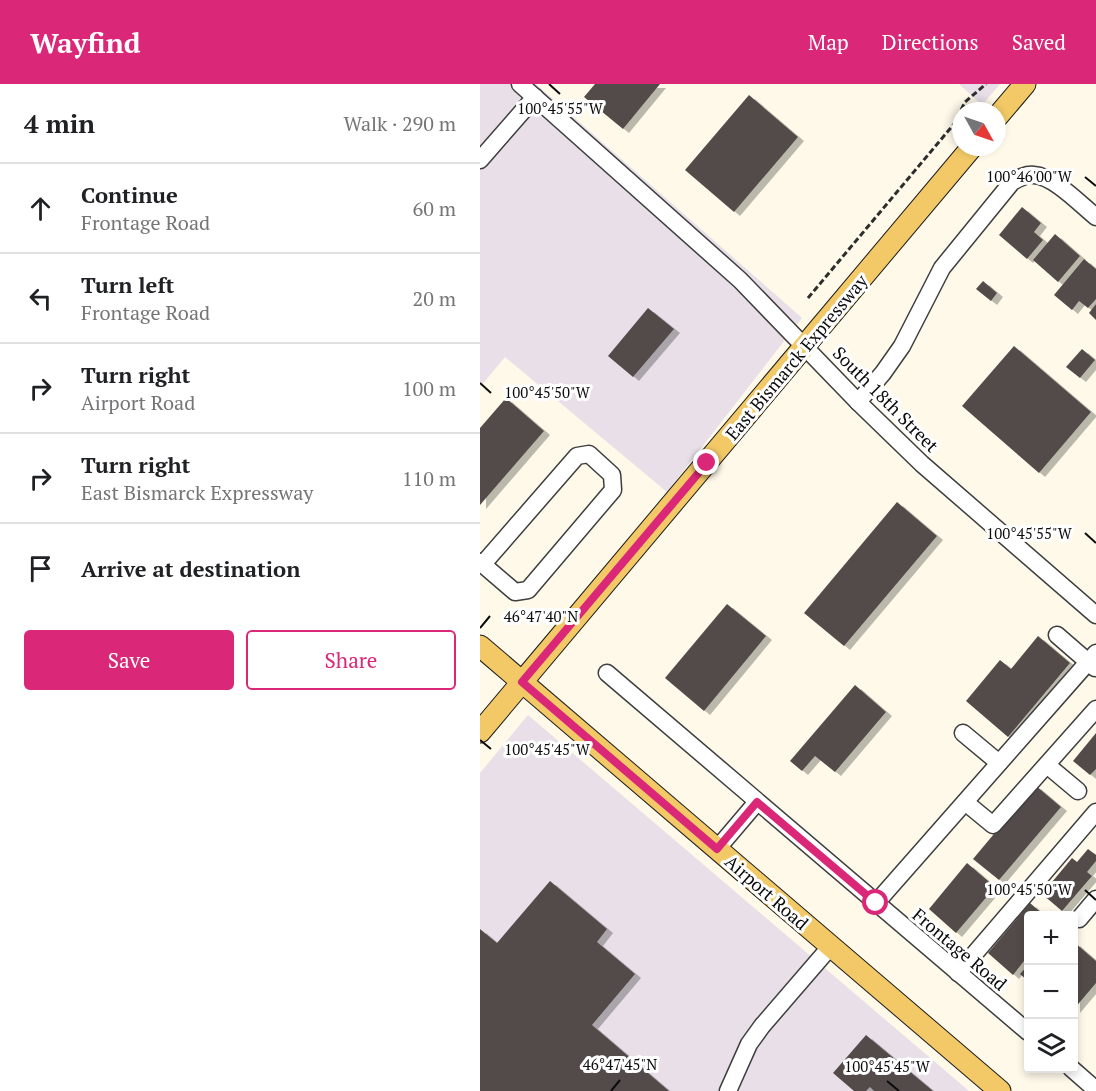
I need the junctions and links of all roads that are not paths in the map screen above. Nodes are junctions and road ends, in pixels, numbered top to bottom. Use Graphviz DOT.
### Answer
graph roads {
  1 [pos="520,84"];
  2 [pos="1024,84"];
  3 [pos="535,97"];
  4 [pos="1006,106"];
  5 [pos="964,156"];
  6 [pos="480,160"];
  7 [pos="1093,208"];
  8 [pos="805,346"];
  9 [pos="858,402"];
  10 [pos="481,563"];
  11 [pos="1096,615"];
  12 [pos="1057,635"];
  13 [pos="480,646"];
  14 [pos="1093,661"];
  15 [pos="607,673"];
  16 [pos="522,682"];
  17 [pos="1096,709"];
  18 [pos="480,732"];
  19 [pos="963,733"];
  20 [pos="999,763"];
  21 [pos="1047,765"];
  22 [pos="1077,790"];
  23 [pos="757,802"];
  24 [pos="964,802"];
  25 [pos="1096,812"];
  26 [pos="717,849"];
  27 [pos="1096,899"];
  28 [pos="876,903"];
  29 [pos="1079,919"];
  30 [pos="831,946"];
  31 [pos="958,973"];
  32 [pos="1024,1028"];
  33 [pos="1077,1073"];
  34 [pos="996,1090"];
  35 [pos="1096,1090"];
  36 [pos="728,1091"];
  1 -- 3 [label="street, South 18th Street"];
  2 -- 4 [label="main road"];
  3 -- 6 [label="street"];
  3 -- 8 [label="street, South 18th Street"];
  5 -- 8 [label="main road, East Bismarck Expressway"];
  7 -- 9 [label="street"];
  8 -- 9 [label="street, South 18th Street"];
  8 -- 16 [label="main road, East Bismarck Expressway"];
  9 -- 11 [label="street, South 18th Street"];
  10 -- 10 [label="street"];
  12 -- 14 [label="street"];
  13 -- 16 [label="main road, Airport Road"];
  14 -- 20 [label="street"];
  15 -- 23 [label="street, Frontage Road"];
  16 -- 18 [label="main road, East Bismarck Expressway"];
  16 -- 26 [label="main road, Airport Road"];
  17 -- 21 [label="street"];
  19 -- 20 [label="street"];
  20 -- 24 [label="street"];
  21 -- 22 [label="street"];
  21 -- 24 [label="street"];
  23 -- 26 [label="street"];
  23 -- 28 [label="street, Frontage Road"];
  24 -- 28 [label="street"];
  25 -- 31 [label="street"];
  26 -- 30 [label="main road, Airport Road"];
  27 -- 29 [label="street"];
  28 -- 31 [label="street, Frontage Road"];
  30 -- 34 [label="main road, Airport Road"];
  30 -- 36 [label="street"];
  31 -- 32 [label="street, Frontage Road"];
  33 -- 35 [label="street"];
}
